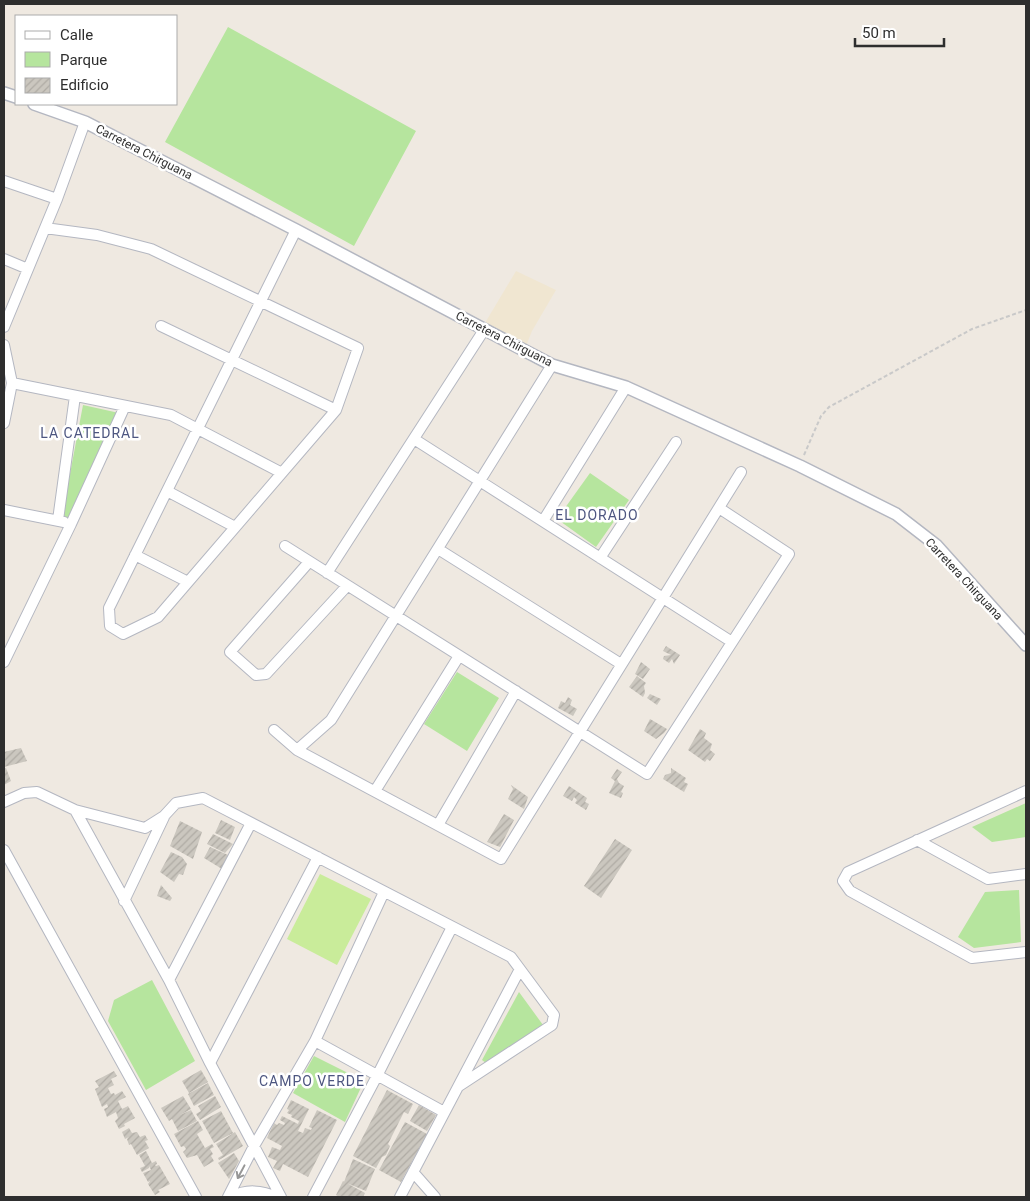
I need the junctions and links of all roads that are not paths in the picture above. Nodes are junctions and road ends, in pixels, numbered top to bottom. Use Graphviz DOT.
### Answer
graph roads {
  1 [pos="37,105"];
  2 [pos="85,122"];
  3 [pos="4,181"];
  4 [pos="57,199"];
  5 [pos="45,228"];
  6 [pos="296,230"];
  7 [pos="4,259"];
  8 [pos="28,269"];
  9 [pos="261,301"];
  10 [pos="161,326"];
  11 [pos="4,327"];
  12 [pos="484,330"];
  13 [pos="4,345"];
  14 [pos="232,360"];
  15 [pos="552,365"];
  16 [pos="12,383"];
  17 [pos="626,387"];
  18 [pos="75,396"];
  19 [pos="125,406"];
  20 [pos="336,410"];
  21 [pos="4,423"];
  22 [pos="197,430"];
  23 [pos="414,439"];
  24 [pos="676,442"];
  25 [pos="742,472"];
  26 [pos="282,473"];
  27 [pos="480,481"];
  28 [pos="167,491"];
  29 [pos="719,508"];
  30 [pos="4,510"];
  31 [pos="58,520"];
  32 [pos="543,521"];
  33 [pos="71,524"];
  34 [pos="235,527"];
  35 [pos="285,546"];
  36 [pos="438,548"];
  37 [pos="135,555"];
  38 [pos="600,558"];
  39 [pos="309,562"];
  40 [pos="328,573"];
  41 [pos="188,582"];
  42 [pos="348,586"];
  43 [pos="663,598"];
  44 [pos="396,616"];
  45 [pos="732,642"];
  46 [pos="1026,645"];
  47 [pos="459,656"];
  48 [pos="4,662"];
  49 [pos="622,664"];
  50 [pos="516,691"];
  51 [pos="274,730"];
  52 [pos="580,732"];
  53 [pos="298,750"];
  54 [pos="1026,790"];
  55 [pos="374,791"];
  56 [pos="4,802"];
  57 [pos="74,810"];
  58 [pos="164,816"];
  59 [pos="251,823"];
  60 [pos="438,825"];
  61 [pos="917,840"];
  62 [pos="4,850"];
  63 [pos="318,857"];
  64 [pos="1026,874"];
  65 [pos="384,892"];
  66 [pos="124,900"];
  67 [pos="452,927"];
  68 [pos="1026,952"];
  69 [pos="520,969"];
  70 [pos="168,980"];
  71 [pos="314,1041"];
  72 [pos="210,1063"];
  73 [pos="377,1076"];
  74 [pos="459,1086"];
  75 [pos="444,1112"];
  76 [pos="254,1146"];
  77 [pos="413,1172"];
  78 [pos="196,1197"];
  79 [pos="228,1197"];
  80 [pos="232,1197"];
  81 [pos="276,1197"];
  82 [pos="281,1197"];
  83 [pos="313,1197"];
  84 [pos="400,1197"];
  85 [pos="435,1197"];
  1 -- 2 [label="street, Carretera Chirguana"];
  2 -- 4 [label="street"];
  2 -- 6 [label="street, Carretera Chirguana"];
  3 -- 4 [label="street"];
  4 -- 5 [label="street"];
  5 -- 8 [label="street"];
  5 -- 9 [label="street"];
  6 -- 9 [label="street"];
  6 -- 12 [label="street, Carretera Chirguana"];
  7 -- 8 [label="street"];
  8 -- 11 [label="street"];
  9 -- 14 [label="street"];
  9 -- 20 [label="street"];
  10 -- 14 [label="street"];
  12 -- 15 [label="street, Carretera Chirguana"];
  12 -- 23 [label="street"];
  13 -- 16 [label="street"];
  14 -- 20 [label="street"];
  14 -- 22 [label="street"];
  15 -- 17 [label="street, Carretera Chirguana"];
  15 -- 27 [label="street"];
  16 -- 18 [label="street"];
  16 -- 21 [label="street"];
  17 -- 32 [label="street"];
  17 -- 46 [label="street, Carretera Chirguana"];
  18 -- 19 [label="street"];
  18 -- 31 [label="street"];
  19 -- 22 [label="street"];
  19 -- 33 [label="street"];
  20 -- 26 [label="street"];
  22 -- 26 [label="street"];
  22 -- 28 [label="street"];
  23 -- 27 [label="street"];
  23 -- 40 [label="street"];
  24 -- 38 [label="street"];
  25 -- 29 [label="street"];
  26 -- 34 [label="street"];
  27 -- 32 [label="street"];
  27 -- 36 [label="street"];
  28 -- 34 [label="street"];
  28 -- 37 [label="street"];
  29 -- 43 [label="street"];
  29 -- 45 [label="street"];
  30 -- 31 [label="street"];
  31 -- 33 [label="street"];
  32 -- 38 [label="street"];
  33 -- 48 [label="street"];
  34 -- 41 [label="street"];
  35 -- 39 [label="street"];
  36 -- 44 [label="street"];
  36 -- 49 [label="street"];
  37 -- 41 [label="street"];
  37 -- 41 [label="street"];
  38 -- 43 [label="street"];
  39 -- 40 [label="street"];
  39 -- 42 [label="street"];
  40 -- 42 [label="street"];
  42 -- 44 [label="street"];
  43 -- 45 [label="street"];
  43 -- 49 [label="street"];
  44 -- 47 [label="street"];
  44 -- 53 [label="street"];
  45 -- 52 [label="street"];
  47 -- 50 [label="street"];
  47 -- 55 [label="street"];
  49 -- 52 [label="street"];
  50 -- 52 [label="street"];
  50 -- 60 [label="street"];
  51 -- 53 [label="street"];
  52 -- 60 [label="street"];
  53 -- 55 [label="street"];
  54 -- 61 [label="street"];
  55 -- 60 [label="street"];
  56 -- 57 [label="street"];
  57 -- 58 [label="street"];
  57 -- 66 [label="street"];
  58 -- 59 [label="street"];
  58 -- 66 [label="street"];
  59 -- 63 [label="street"];
  59 -- 70 [label="street"];
  61 -- 64 [label="street"];
  61 -- 68 [label="street"];
  62 -- 78 [label="street"];
  63 -- 65 [label="street"];
  63 -- 72 [label="street"];
  65 -- 67 [label="street"];
  65 -- 71 [label="street"];
  66 -- 70 [label="street"];
  67 -- 69 [label="street"];
  67 -- 73 [label="street"];
  69 -- 74 [label="street"];
  69 -- 74 [label="street"];
  70 -- 72 [label="street"];
  71 -- 73 [label="street"];
  71 -- 76 [label="street"];
  72 -- 76 [label="street"];
  73 -- 75 [label="street"];
  73 -- 83 [label="street"];
  74 -- 75 [label="street"];
  75 -- 77 [label="street"];
  76 -- 79 [label="street, one-way"];
  76 -- 82 [label="street"];
  77 -- 84 [label="street"];
  77 -- 85 [label="street"];
  80 -- 81 [label="street"];
}
